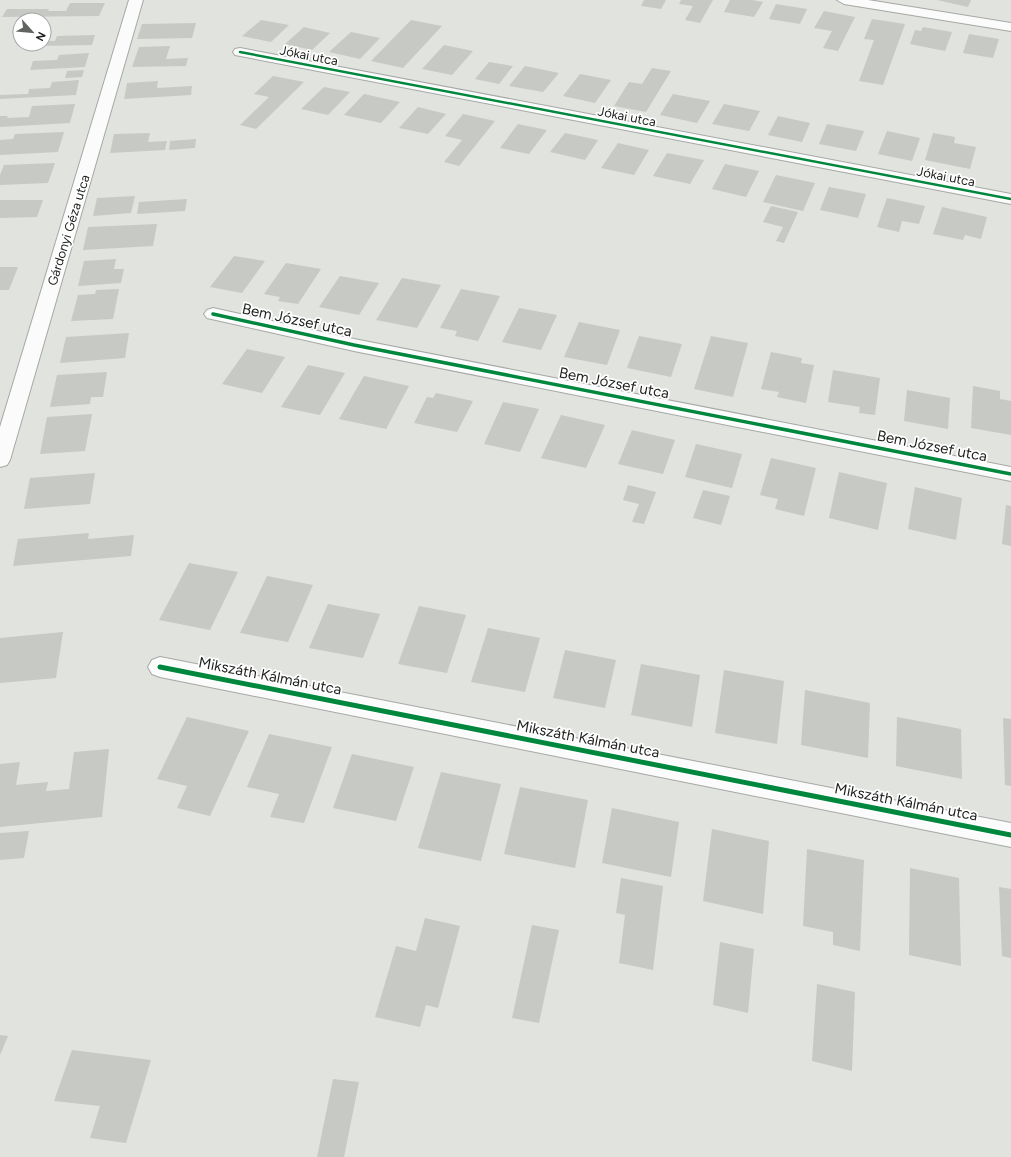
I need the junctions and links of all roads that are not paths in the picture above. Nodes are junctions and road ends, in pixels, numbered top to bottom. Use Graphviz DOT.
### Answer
graph roads {
  1 [pos="136,0"];
  2 [pos="844,0"];
  3 [pos="1011,26"];
  4 [pos="240,52"];
  5 [pos="1011,199"];
  6 [pos="213,314"];
  7 [pos="0,460"];
  8 [pos="1011,474"];
  9 [pos="160,667"];
  10 [pos="1011,835"];
  1 -- 7 [label="street, Gárdonyi Géza utca"];
  2 -- 3 [label="street"];
  4 -- 5 [label="street, Jókai utca"];
  6 -- 8 [label="street, Bem József utca"];
  9 -- 10 [label="street, Mikszáth Kálmán utca"];
}
